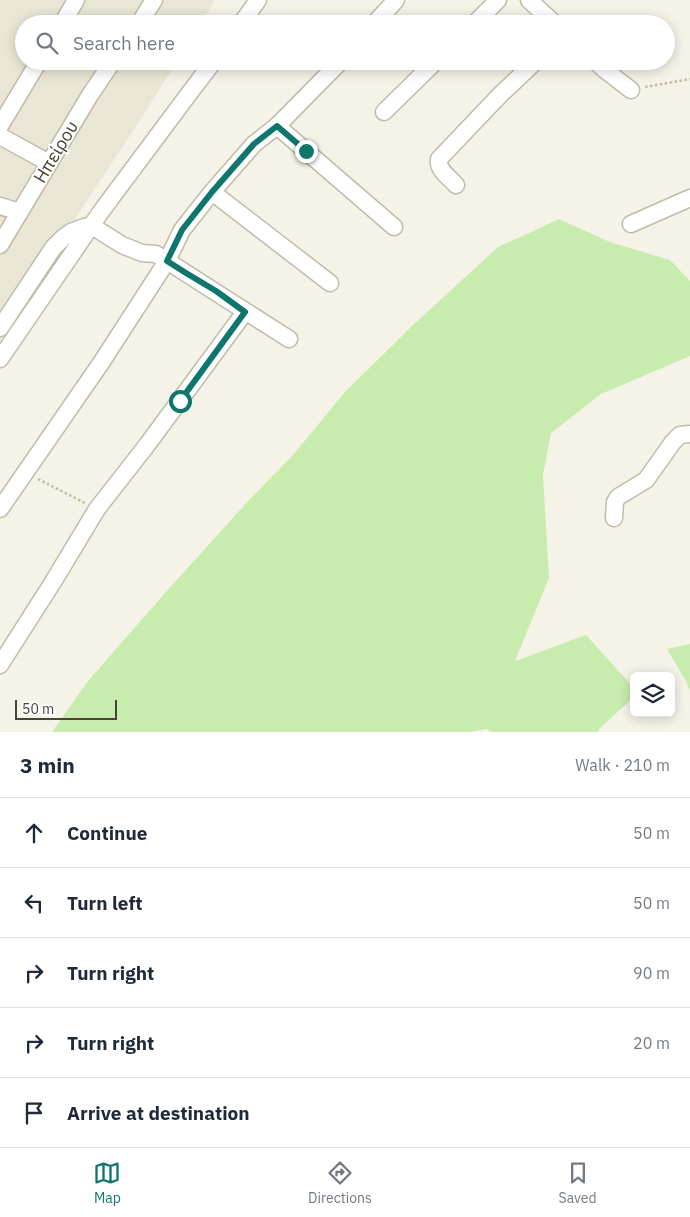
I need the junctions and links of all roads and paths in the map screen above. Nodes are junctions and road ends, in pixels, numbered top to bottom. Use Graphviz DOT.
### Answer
graph roads {
  1 [pos="76,0"];
  2 [pos="154,0"];
  3 [pos="258,0"];
  4 [pos="396,0"];
  5 [pos="498,0"];
  6 [pos="529,0"];
  7 [pos="67,15"];
  8 [pos="145,15"];
  9 [pos="247,15"];
  10 [pos="382,15"];
  11 [pos="483,15"];
  12 [pos="545,15"];
  13 [pos="34,70"];
  14 [pos="107,70"];
  15 [pos="207,70"];
  16 [pos="332,70"];
  17 [pos="427,70"];
  18 [pos="526,70"];
  19 [pos="605,70"];
  20 [pos="690,79"];
  21 [pos="631,90"];
  22 [pos="384,112"];
  23 [pos="0,126"];
  24 [pos="277,126"];
  25 [pos="0,136"];
  26 [pos="49,164"];
  27 [pos="456,185"];
  28 [pos="212,192"];
  29 [pos="690,198"];
  30 [pos="0,206"];
  31 [pos="20,212"];
  32 [pos="631,224"];
  33 [pos="92,226"];
  34 [pos="394,227"];
  35 [pos="0,245"];
  36 [pos="167,261"];
  37 [pos="330,283"];
  38 [pos="245,312"];
  39 [pos="0,328"];
  40 [pos="288,339"];
  41 [pos="0,359"];
  42 [pos="690,434"];
  43 [pos="24,472"];
  44 [pos="0,509"];
  45 [pos="97,509"];
  46 [pos="614,518"];
  47 [pos="0,665"];
  1 -- 7 [label="street"];
  2 -- 8 [label="street"];
  3 -- 9 [label="street"];
  4 -- 10 [label="street"];
  5 -- 11 [label="street"];
  6 -- 12 [label="street"];
  13 -- 23 [label="street"];
  14 -- 26 [label="street, Ηπείρου"];
  15 -- 33 [label="street"];
  16 -- 24 [label="street"];
  17 -- 22 [label="street"];
  18 -- 27 [label="street"];
  19 -- 21 [label="street"];
  20 -- 21 [label="path"];
  24 -- 28 [label="street"];
  24 -- 34 [label="street"];
  25 -- 26 [label="street"];
  26 -- 31 [label="street, Ηπείρου"];
  28 -- 36 [label="street"];
  28 -- 37 [label="street"];
  29 -- 32 [label="street"];
  30 -- 31 [label="street"];
  31 -- 35 [label="street, Ηπείρου"];
  33 -- 36 [label="street"];
  33 -- 39 [label="street"];
  33 -- 41 [label="street"];
  36 -- 38 [label="street"];
  36 -- 43 [label="street"];
  38 -- 40 [label="street"];
  38 -- 45 [label="street"];
  42 -- 46 [label="street"];
  43 -- 44 [label="street"];
  43 -- 45 [label="path"];
  45 -- 47 [label="street"];
}
